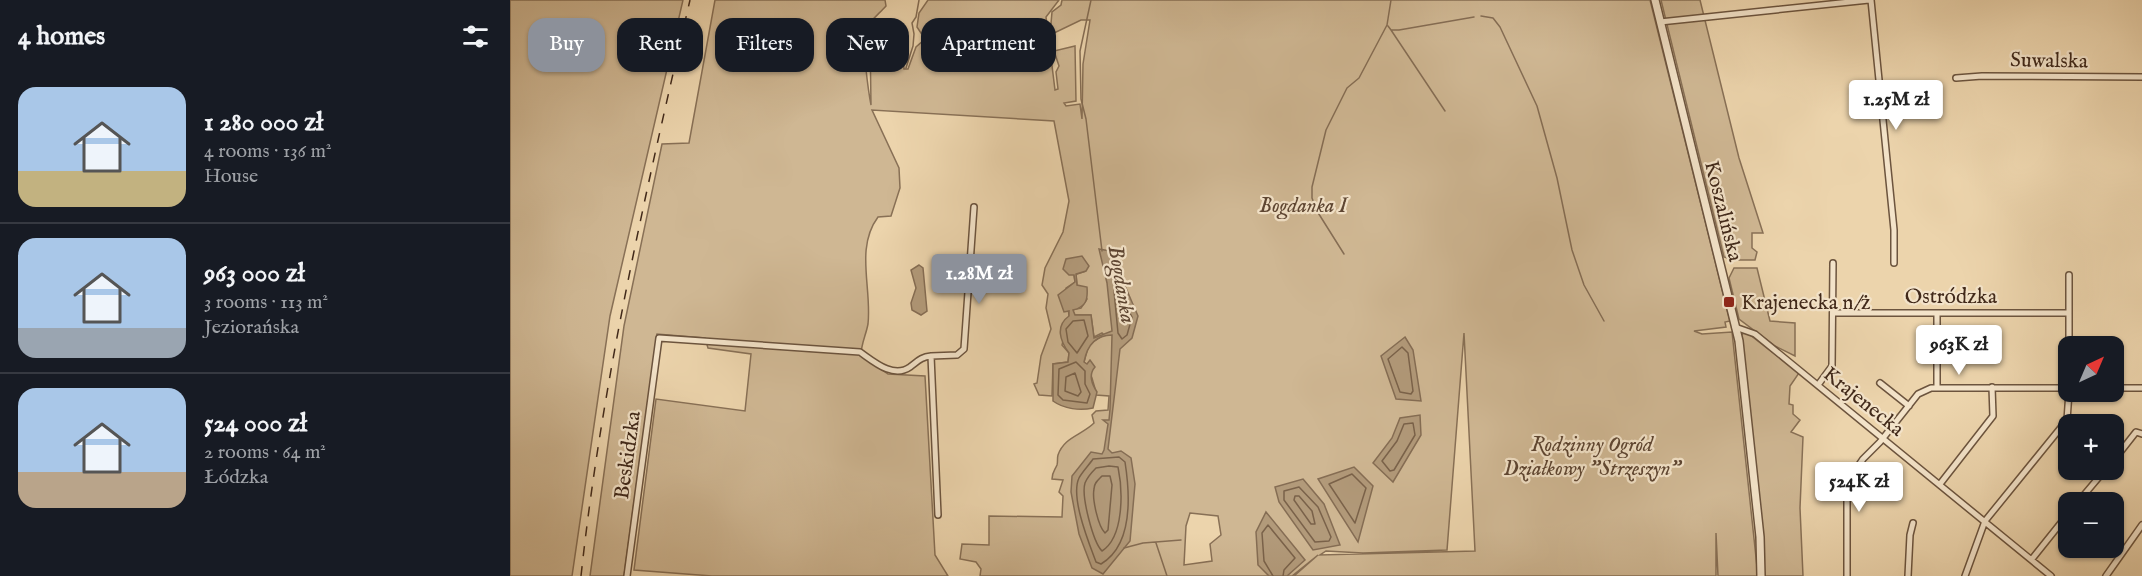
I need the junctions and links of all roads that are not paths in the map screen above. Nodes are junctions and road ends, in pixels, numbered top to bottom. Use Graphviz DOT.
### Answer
graph roads {
  1 [pos="1654,0"];
  2 [pos="1870,0"];
  3 [pos="1660,22"];
  4 [pos="2142,77"];
  5 [pos="1956,78"];
  6 [pos="974,207"];
  7 [pos="1833,263"];
  8 [pos="1894,264"];
  9 [pos="2069,275"];
  10 [pos="1833,313"];
  11 [pos="1937,313"];
  12 [pos="2069,313"];
  13 [pos="1736,327"];
  14 [pos="2069,336"];
  15 [pos="931,356"];
  16 [pos="1880,382"];
  17 [pos="1818,385"];
  18 [pos="1992,387"];
  19 [pos="1937,388"];
  20 [pos="2124,388"];
  21 [pos="2142,388"];
  22 [pos="2058,390"];
  23 [pos="2068,402"];
  24 [pos="1909,406"];
  25 [pos="2142,425"];
  26 [pos="2139,433"];
  27 [pos="1883,438"];
  28 [pos="2124,449"];
  29 [pos="2097,480"];
  30 [pos="1940,484"];
  31 [pos="2086,492"];
  32 [pos="938,515"];
  33 [pos="1985,521"];
  34 [pos="1913,523"];
  35 [pos="2142,525"];
  36 [pos="2058,526"];
  37 [pos="2032,559"];
  38 [pos="627,576"];
  39 [pos="1761,576"];
  40 [pos="1847,576"];
  41 [pos="1908,576"];
  42 [pos="1965,576"];
  43 [pos="2051,576"];
  44 [pos="2106,576"];
  1 -- 3 [label="street, Koszalińska"];
  2 -- 3 [label="street"];
  2 -- 8 [label="street"];
  3 -- 13 [label="street, Koszalińska"];
  4 -- 5 [label="street, Suwalska"];
  6 -- 15 [label="street"];
  7 -- 10 [label="street"];
  9 -- 12 [label="street"];
  10 -- 11 [label="street, Ostródzka"];
  10 -- 17 [label="street"];
  11 -- 12 [label="street, Ostródzka"];
  11 -- 19 [label="street"];
  12 -- 14 [label="street"];
  13 -- 17 [label="street, Krajenecka"];
  13 -- 39 [label="street, Koszalińska"];
  15 -- 32 [label="street"];
  15 -- 38 [label="street, Beskidzka"];
  16 -- 24 [label="street"];
  17 -- 27 [label="street, Krajenecka"];
  18 -- 19 [label="street"];
  18 -- 22 [label="street"];
  18 -- 30 [label="street"];
  19 -- 24 [label="street"];
  20 -- 21 [label="street"];
  23 -- 33 [label="street"];
  24 -- 27 [label="street"];
  25 -- 26 [label="street"];
  26 -- 28 [label="street"];
  27 -- 30 [label="street, Krajenecka"];
  27 -- 40 [label="street"];
  29 -- 31 [label="street"];
  30 -- 33 [label="street, Krajenecka"];
  33 -- 37 [label="street, Krajenecka"];
  33 -- 42 [label="street"];
  34 -- 41 [label="street"];
  35 -- 44 [label="street"];
  36 -- 37 [label="street"];
  37 -- 43 [label="street, Krajenecka"];
}
